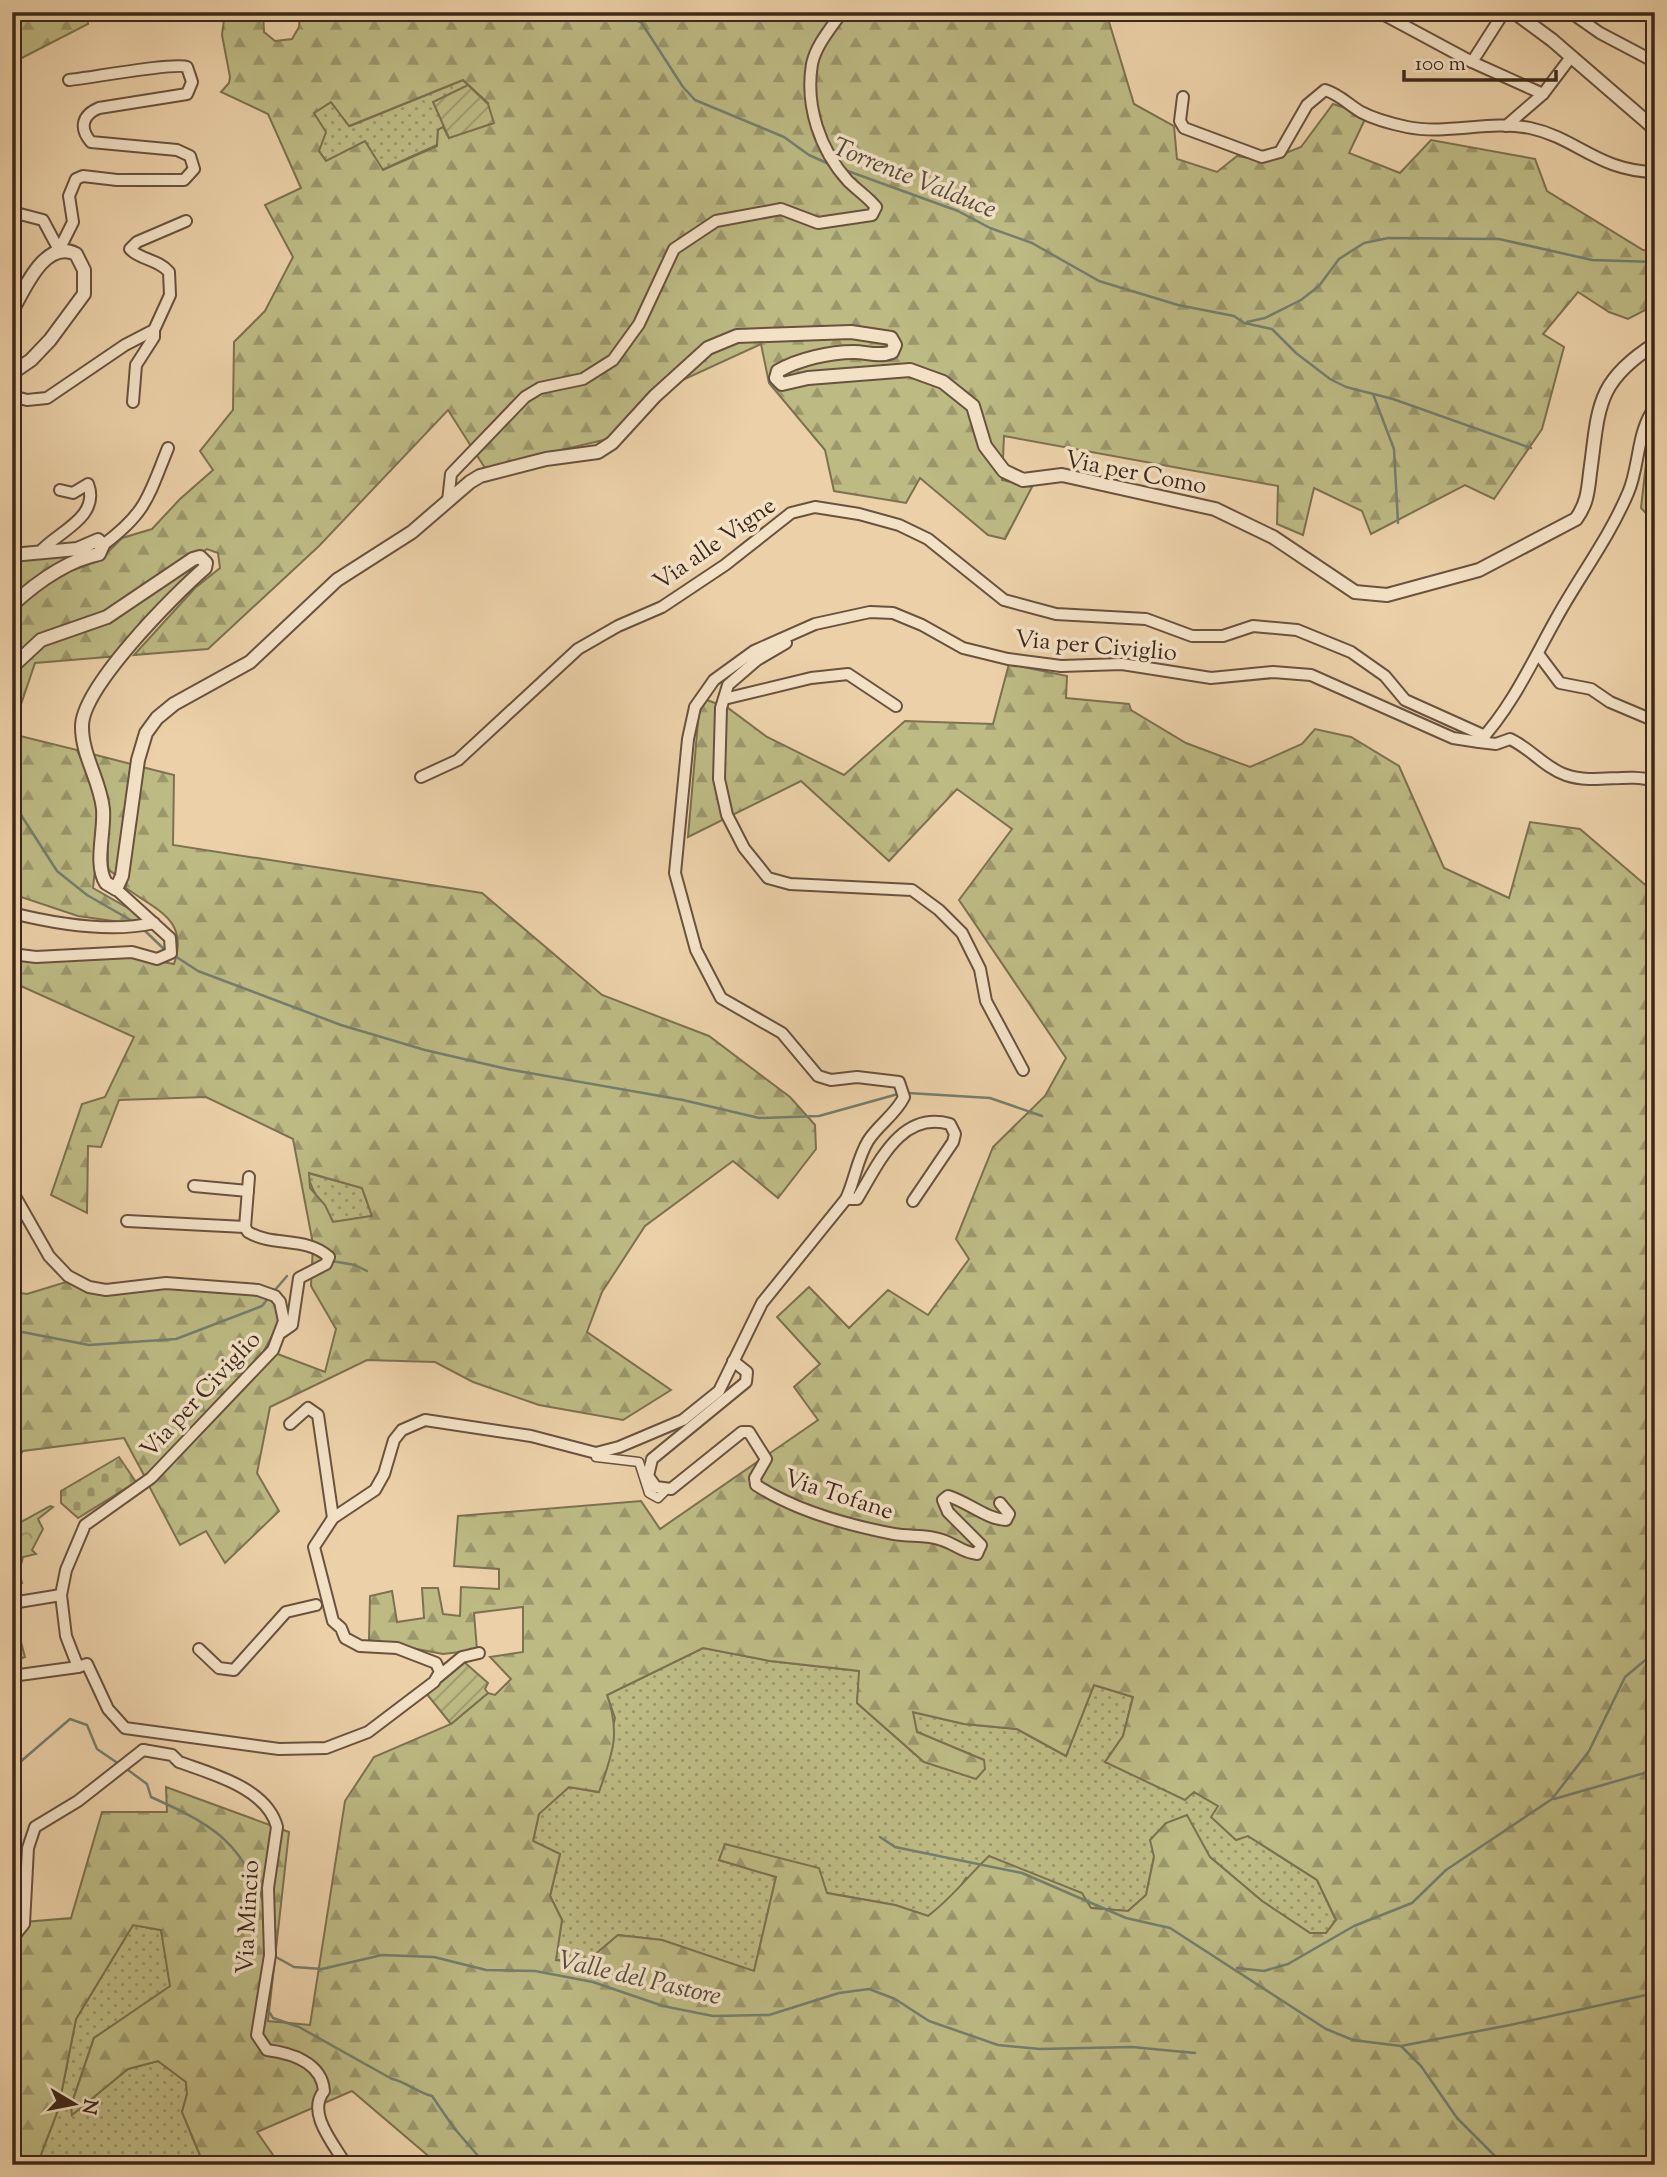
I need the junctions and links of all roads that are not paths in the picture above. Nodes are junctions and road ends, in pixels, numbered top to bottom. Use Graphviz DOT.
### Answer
graph roads {
  1 [pos="27,12"];
  2 [pos="842,12"];
  3 [pos="1379,12"];
  4 [pos="1504,12"];
  5 [pos="1514,12"];
  6 [pos="1570,12"];
  7 [pos="12,15"];
  8 [pos="1571,57"];
  9 [pos="1472,62"];
  10 [pos="1655,62"];
  11 [pos="69,80"];
  12 [pos="1544,94"];
  13 [pos="1183,97"];
  14 [pos="1506,126"];
  15 [pos="1655,129"];
  16 [pos="1655,172"];
  17 [pos="12,212"];
  18 [pos="186,221"];
  19 [pos="59,250"];
  20 [pos="12,312"];
  21 [pos="154,330"];
  22 [pos="1655,344"];
  23 [pos="12,373"];
  24 [pos="12,396"];
  25 [pos="133,402"];
  26 [pos="1655,407"];
  27 [pos="168,449"];
  28 [pos="60,489"];
  29 [pos="448,501"];
  30 [pos="103,544"];
  31 [pos="40,552"];
  32 [pos="12,555"];
  33 [pos="12,605"];
  34 [pos="793,633"];
  35 [pos="1538,655"];
  36 [pos="12,667"];
  37 [pos="724,699"];
  38 [pos="896,706"];
  39 [pos="1655,721"];
  40 [pos="1482,739"];
  41 [pos="421,776"];
  42 [pos="1655,781"];
  43 [pos="116,888"];
  44 [pos="12,913"];
  45 [pos="154,923"];
  46 [pos="12,954"];
  47 [pos="1023,1070"];
  48 [pos="249,1177"];
  49 [pos="194,1186"];
  50 [pos="12,1191"];
  51 [pos="248,1191"];
  52 [pos="846,1199"];
  53 [pos="912,1201"];
  54 [pos="127,1222"];
  55 [pos="245,1227"];
  56 [pos="282,1332"];
  57 [pos="733,1362"];
  58 [pos="290,1423"];
  59 [pos="596,1453"];
  60 [pos="666,1490"];
  61 [pos="1000,1503"];
  62 [pos="333,1518"];
  63 [pos="61,1595"];
  64 [pos="12,1603"];
  65 [pos="323,1604"];
  66 [pos="199,1649"];
  67 [pos="479,1653"];
  68 [pos="78,1667"];
  69 [pos="12,1676"];
  70 [pos="438,1677"];
  71 [pos="131,1729"];
  72 [pos="143,1750"];
  73 [pos="12,1939"];
  74 [pos="346,2165"];
  1 -- 7 [label="street"];
  2 -- 29 [label="street"];
  3 -- 9 [label="street"];
  4 -- 9 [label="street"];
  5 -- 8 [label="street"];
  6 -- 10 [label="street"];
  8 -- 12 [label="street"];
  8 -- 15 [label="street"];
  9 -- 12 [label="street"];
  11 -- 19 [label="street"];
  12 -- 14 [label="street"];
  13 -- 14 [label="street"];
  14 -- 16 [label="street"];
  17 -- 19 [label="street"];
  18 -- 21 [label="street"];
  19 -- 20 [label="street"];
  19 -- 23 [label="street"];
  21 -- 24 [label="street"];
  21 -- 25 [label="street"];
  22 -- 29 [label="street, Via per Como"];
  26 -- 35 [label="street"];
  27 -- 30 [label="street"];
  28 -- 31 [label="street"];
  29 -- 43 [label="street"];
  30 -- 31 [label="street"];
  30 -- 33 [label="street"];
  31 -- 32 [label="street"];
  34 -- 37 [label="street"];
  34 -- 40 [label="street, Via per Civiglio"];
  34 -- 52 [label="street, Via per Civiglio"];
  35 -- 39 [label="street"];
  35 -- 40 [label="street"];
  36 -- 43 [label="street"];
  37 -- 38 [label="street"];
  37 -- 47 [label="street"];
  40 -- 41 [label="street, Via alle Vigne"];
  40 -- 42 [label="street"];
  43 -- 45 [label="street"];
  44 -- 45 [label="street"];
  45 -- 46 [label="street"];
  48 -- 51 [label="street"];
  49 -- 51 [label="street"];
  50 -- 56 [label="street, Via per Civiglio"];
  51 -- 55 [label="street"];
  52 -- 53 [label="street"];
  52 -- 57 [label="street"];
  54 -- 55 [label="street"];
  55 -- 56 [label="street"];
  56 -- 63 [label="street, Via per Civiglio"];
  57 -- 59 [label="street"];
  57 -- 60 [label="street"];
  58 -- 62 [label="street"];
  59 -- 60 [label="street"];
  59 -- 62 [label="street"];
  60 -- 61 [label="street, Via Tofane"];
  62 -- 65 [label="street"];
  63 -- 64 [label="street"];
  63 -- 68 [label="street"];
  65 -- 66 [label="street"];
  65 -- 70 [label="street"];
  67 -- 70 [label="street"];
  68 -- 69 [label="street"];
  68 -- 71 [label="street"];
  70 -- 71 [label="street"];
  71 -- 72 [label="street"];
  72 -- 73 [label="street"];
  72 -- 74 [label="street, Via Mincio"];
}
